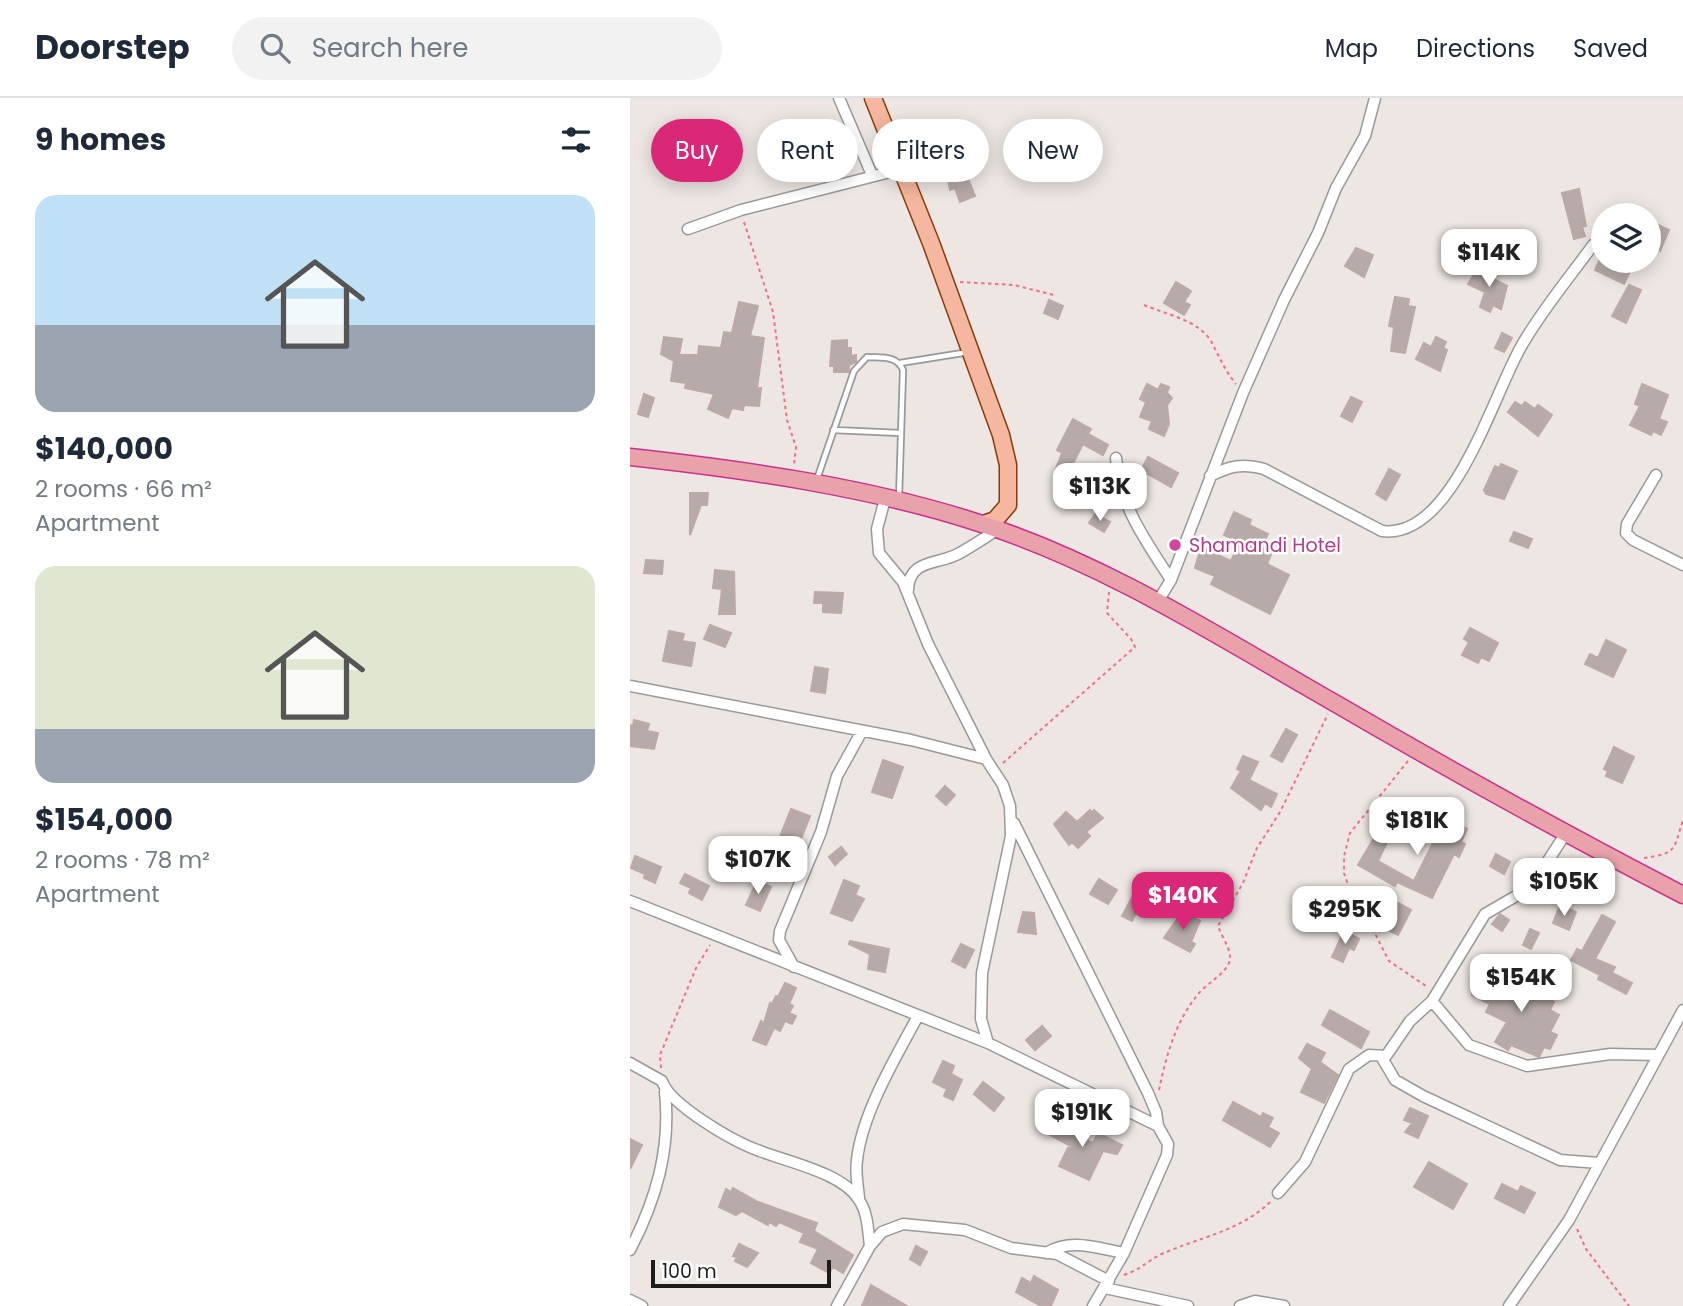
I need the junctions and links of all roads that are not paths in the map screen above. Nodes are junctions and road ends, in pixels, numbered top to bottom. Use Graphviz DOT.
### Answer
graph roads {
  1 [pos="839,98"];
  2 [pos="873,98"];
  3 [pos="1375,98"];
  4 [pos="882,119"];
  5 [pos="872,175"];
  6 [pos="907,182"];
  7 [pos="688,229"];
  8 [pos="1591,248"];
  9 [pos="970,352"];
  10 [pos="900,363"];
  11 [pos="832,430"];
  12 [pos="900,433"];
  13 [pos="630,457"];
  14 [pos="1116,458"];
  15 [pos="1656,475"];
  16 [pos="1210,476"];
  17 [pos="816,485"];
  18 [pos="892,500"];
  19 [pos="990,527"];
  20 [pos="1683,565"];
  21 [pos="1171,580"];
  22 [pos="908,592"];
  23 [pos="1158,601"];
  24 [pos="630,686"];
  25 [pos="862,731"];
  26 [pos="986,759"];
  27 [pos="1012,819"];
  28 [pos="1566,833"];
  29 [pos="1683,895"];
  30 [pos="630,901"];
  31 [pos="794,967"];
  32 [pos="1433,999"];
  33 [pos="1683,1010"];
  34 [pos="918,1016"];
  35 [pos="988,1043"];
  36 [pos="1658,1055"];
  37 [pos="1382,1058"];
  38 [pos="630,1062"];
  39 [pos="666,1092"];
  40 [pos="1158,1126"];
  41 [pos="1599,1163"];
  42 [pos="1278,1194"];
  43 [pos="859,1198"];
  44 [pos="870,1246"];
  45 [pos="630,1250"];
  46 [pos="1045,1253"];
  47 [pos="1124,1253"];
  48 [pos="1109,1281"];
  49 [pos="630,1300"];
  50 [pos="641,1306"];
  51 [pos="837,1306"];
  52 [pos="1093,1306"];
  53 [pos="1188,1306"];
  54 [pos="1240,1306"];
  55 [pos="1284,1306"];
  56 [pos="1509,1306"];
  1 -- 5 [label="street"];
  2 -- 4 [label="main road"];
  3 -- 16 [label="street"];
  5 -- 7 [label="street"];
  6 -- 9 [label="main road"];
  8 -- 16 [label="street"];
  9 -- 10 [label="lane"];
  9 -- 19 [label="main road"];
  10 -- 11 [label="lane"];
  10 -- 12 [label="lane"];
  11 -- 12 [label="lane"];
  11 -- 17 [label="lane"];
  12 -- 18 [label="lane"];
  13 -- 17 [label="highway"];
  14 -- 21 [label="street"];
  15 -- 20 [label="street"];
  16 -- 21 [label="street"];
  17 -- 18 [label="highway"];
  18 -- 19 [label="highway"];
  18 -- 22 [label="street"];
  19 -- 22 [label="street"];
  19 -- 23 [label="highway"];
  21 -- 23 [label="street"];
  22 -- 26 [label="street"];
  23 -- 28 [label="highway"];
  24 -- 25 [label="street"];
  25 -- 26 [label="street"];
  25 -- 31 [label="street"];
  26 -- 27 [label="street"];
  27 -- 35 [label="street"];
  27 -- 40 [label="street"];
  28 -- 29 [label="highway"];
  28 -- 32 [label="street"];
  30 -- 31 [label="street"];
  31 -- 34 [label="street"];
  32 -- 36 [label="street"];
  32 -- 37 [label="street"];
  33 -- 36 [label="street"];
  34 -- 35 [label="street"];
  34 -- 43 [label="street"];
  35 -- 40 [label="street"];
  36 -- 41 [label="street"];
  37 -- 41 [label="street"];
  37 -- 42 [label="street"];
  38 -- 39 [label="street"];
  39 -- 43 [label="street"];
  39 -- 45 [label="street"];
  40 -- 47 [label="street"];
  41 -- 56 [label="street"];
  43 -- 44 [label="street"];
  44 -- 46 [label="street"];
  44 -- 51 [label="street"];
  46 -- 47 [label="street"];
  46 -- 48 [label="street"];
  47 -- 48 [label="street"];
  48 -- 52 [label="street"];
  48 -- 53 [label="street"];
  49 -- 50 [label="street"];
  54 -- 55 [label="street"];
}
